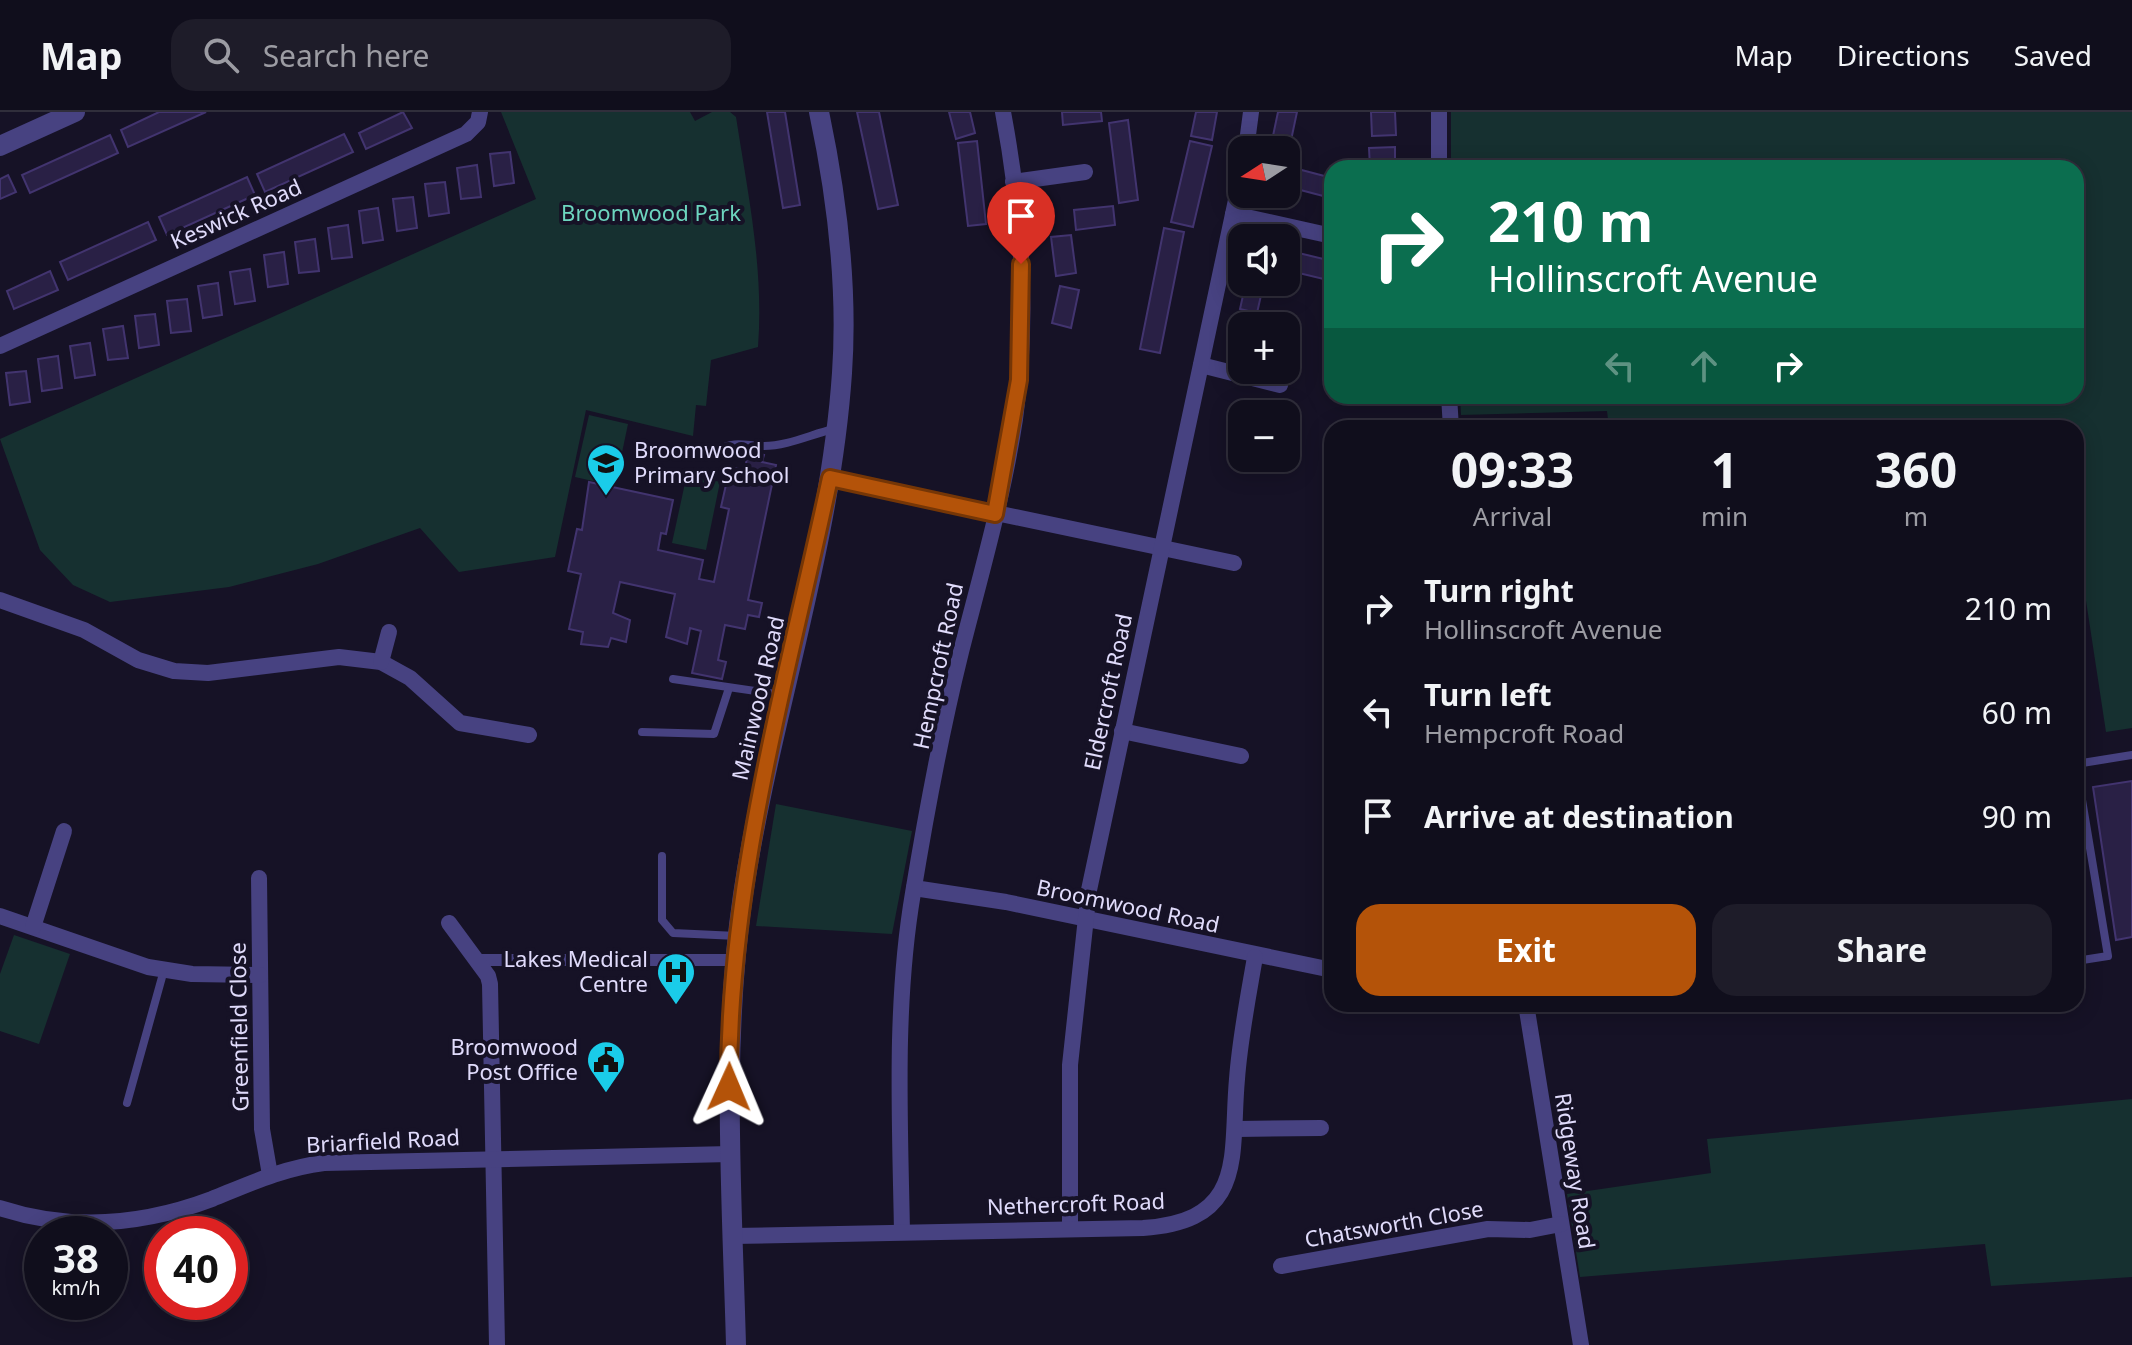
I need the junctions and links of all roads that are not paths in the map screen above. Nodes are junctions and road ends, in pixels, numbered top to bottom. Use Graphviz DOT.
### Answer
graph roads {
  1 [pos="75,112"];
  2 [pos="480,112"];
  3 [pos="819,112"];
  4 [pos="1003,112"];
  5 [pos="1251,112"];
  6 [pos="1439,112"];
  7 [pos="1248,136"];
  8 [pos="0,146"];
  9 [pos="1439,160"];
  10 [pos="1087,172"];
  11 [pos="1013,182"];
  12 [pos="1234,208"];
  13 [pos="1233,214"];
  14 [pos="1324,234"];
  15 [pos="0,346"];
  16 [pos="1201,365"];
  17 [pos="1283,385"];
  18 [pos="836,429"];
  19 [pos="719,450"];
  20 [pos="830,478"];
  21 [pos="995,514"];
  22 [pos="1161,549"];
  23 [pos="1238,564"];
  24 [pos="0,600"];
  25 [pos="389,632"];
  26 [pos="381,662"];
  27 [pos="673,679"];
  28 [pos="729,688"];
  29 [pos="783,695"];
  30 [pos="1122,731"];
  31 [pos="642,732"];
  32 [pos="529,735"];
  33 [pos="2132,755"];
  34 [pos="1243,758"];
  35 [pos="2084,763"];
  36 [pos="2084,812"];
  37 [pos="64,831"];
  38 [pos="662,856"];
  39 [pos="259,876"];
  40 [pos="914,888"];
  41 [pos="0,916"];
  42 [pos="1085,918"];
  43 [pos="449,923"];
  44 [pos="33,927"];
  45 [pos="737,937"];
  46 [pos="1255,957"];
  47 [pos="476,960"];
  48 [pos="735,960"];
  49 [pos="2084,960"];
  50 [pos="1324,969"];
  51 [pos="164,970"];
  52 [pos="260,975"];
  53 [pos="1527,1012"];
  54 [pos="127,1103"];
  55 [pos="1323,1128"];
  56 [pos="1237,1129"];
  57 [pos="731,1154"];
  58 [pos="494,1158"];
  59 [pos="270,1175"];
  60 [pos="0,1208"];
  61 [pos="1561,1224"];
  62 [pos="1070,1229"];
  63 [pos="902,1232"];
  64 [pos="732,1236"];
  65 [pos="1281,1266"];
  66 [pos="497,1345"];
  67 [pos="736,1345"];
  68 [pos="1581,1345"];
  1 -- 8 [label="street"];
  2 -- 15 [label="street, Keswick Road"];
  3 -- 18 [label="street, Mainwood Road"];
  4 -- 11 [label="street, Hempcroft Road"];
  5 -- 7 [label="street"];
  6 -- 9 [label="street"];
  10 -- 11 [label="street"];
  11 -- 21 [label="street, Hempcroft Road"];
  12 -- 13 [label="street, Eldercroft Road"];
  13 -- 14 [label="street"];
  13 -- 16 [label="street, Eldercroft Road"];
  16 -- 17 [label="street"];
  16 -- 22 [label="street, Eldercroft Road"];
  18 -- 19 [label="lane"];
  18 -- 20 [label="street, Mainwood Road"];
  20 -- 21 [label="street"];
  20 -- 29 [label="street, Mainwood Road"];
  21 -- 22 [label="street"];
  21 -- 40 [label="street, Hempcroft Road"];
  22 -- 23 [label="street"];
  22 -- 30 [label="street, Eldercroft Road"];
  24 -- 26 [label="street"];
  25 -- 26 [label="street"];
  26 -- 32 [label="street"];
  27 -- 28 [label="lane"];
  28 -- 29 [label="lane"];
  28 -- 31 [label="lane"];
  29 -- 45 [label="street, Mainwood Road"];
  30 -- 34 [label="street"];
  30 -- 42 [label="street, Eldercroft Road"];
  33 -- 35 [label="lane"];
  36 -- 49 [label="lane"];
  37 -- 44 [label="street"];
  38 -- 45 [label="lane"];
  39 -- 52 [label="street, Greenfield Close"];
  40 -- 42 [label="street, Broomwood Road"];
  40 -- 63 [label="street, Hempcroft Road"];
  41 -- 44 [label="street"];
  42 -- 46 [label="street, Broomwood Road"];
  42 -- 62 [label="street, Eldercroft Road"];
  43 -- 47 [label="street"];
  44 -- 51 [label="street"];
  45 -- 48 [label="street, Mainwood Road"];
  46 -- 50 [label="street, Broomwood Road"];
  46 -- 56 [label="street, Nethercroft Road"];
  47 -- 48 [label="street"];
  47 -- 58 [label="street"];
  48 -- 57 [label="street, Mainwood Road"];
  51 -- 52 [label="street"];
  51 -- 54 [label="lane"];
  52 -- 59 [label="street, Greenfield Close"];
  53 -- 61 [label="street, Ridgeway Road"];
  55 -- 56 [label="street"];
  56 -- 62 [label="street, Nethercroft Road"];
  57 -- 58 [label="street, Briarfield Road"];
  57 -- 64 [label="street, Mainwood Road"];
  58 -- 59 [label="street, Briarfield Road"];
  58 -- 66 [label="street"];
  59 -- 60 [label="street, Briarfield Road"];
  61 -- 65 [label="street, Chatsworth Close"];
  61 -- 68 [label="street, Ridgeway Road"];
  62 -- 63 [label="street, Nethercroft Road"];
  63 -- 64 [label="street, Nethercroft Road"];
  64 -- 67 [label="street, Mainwood Road"];
}
